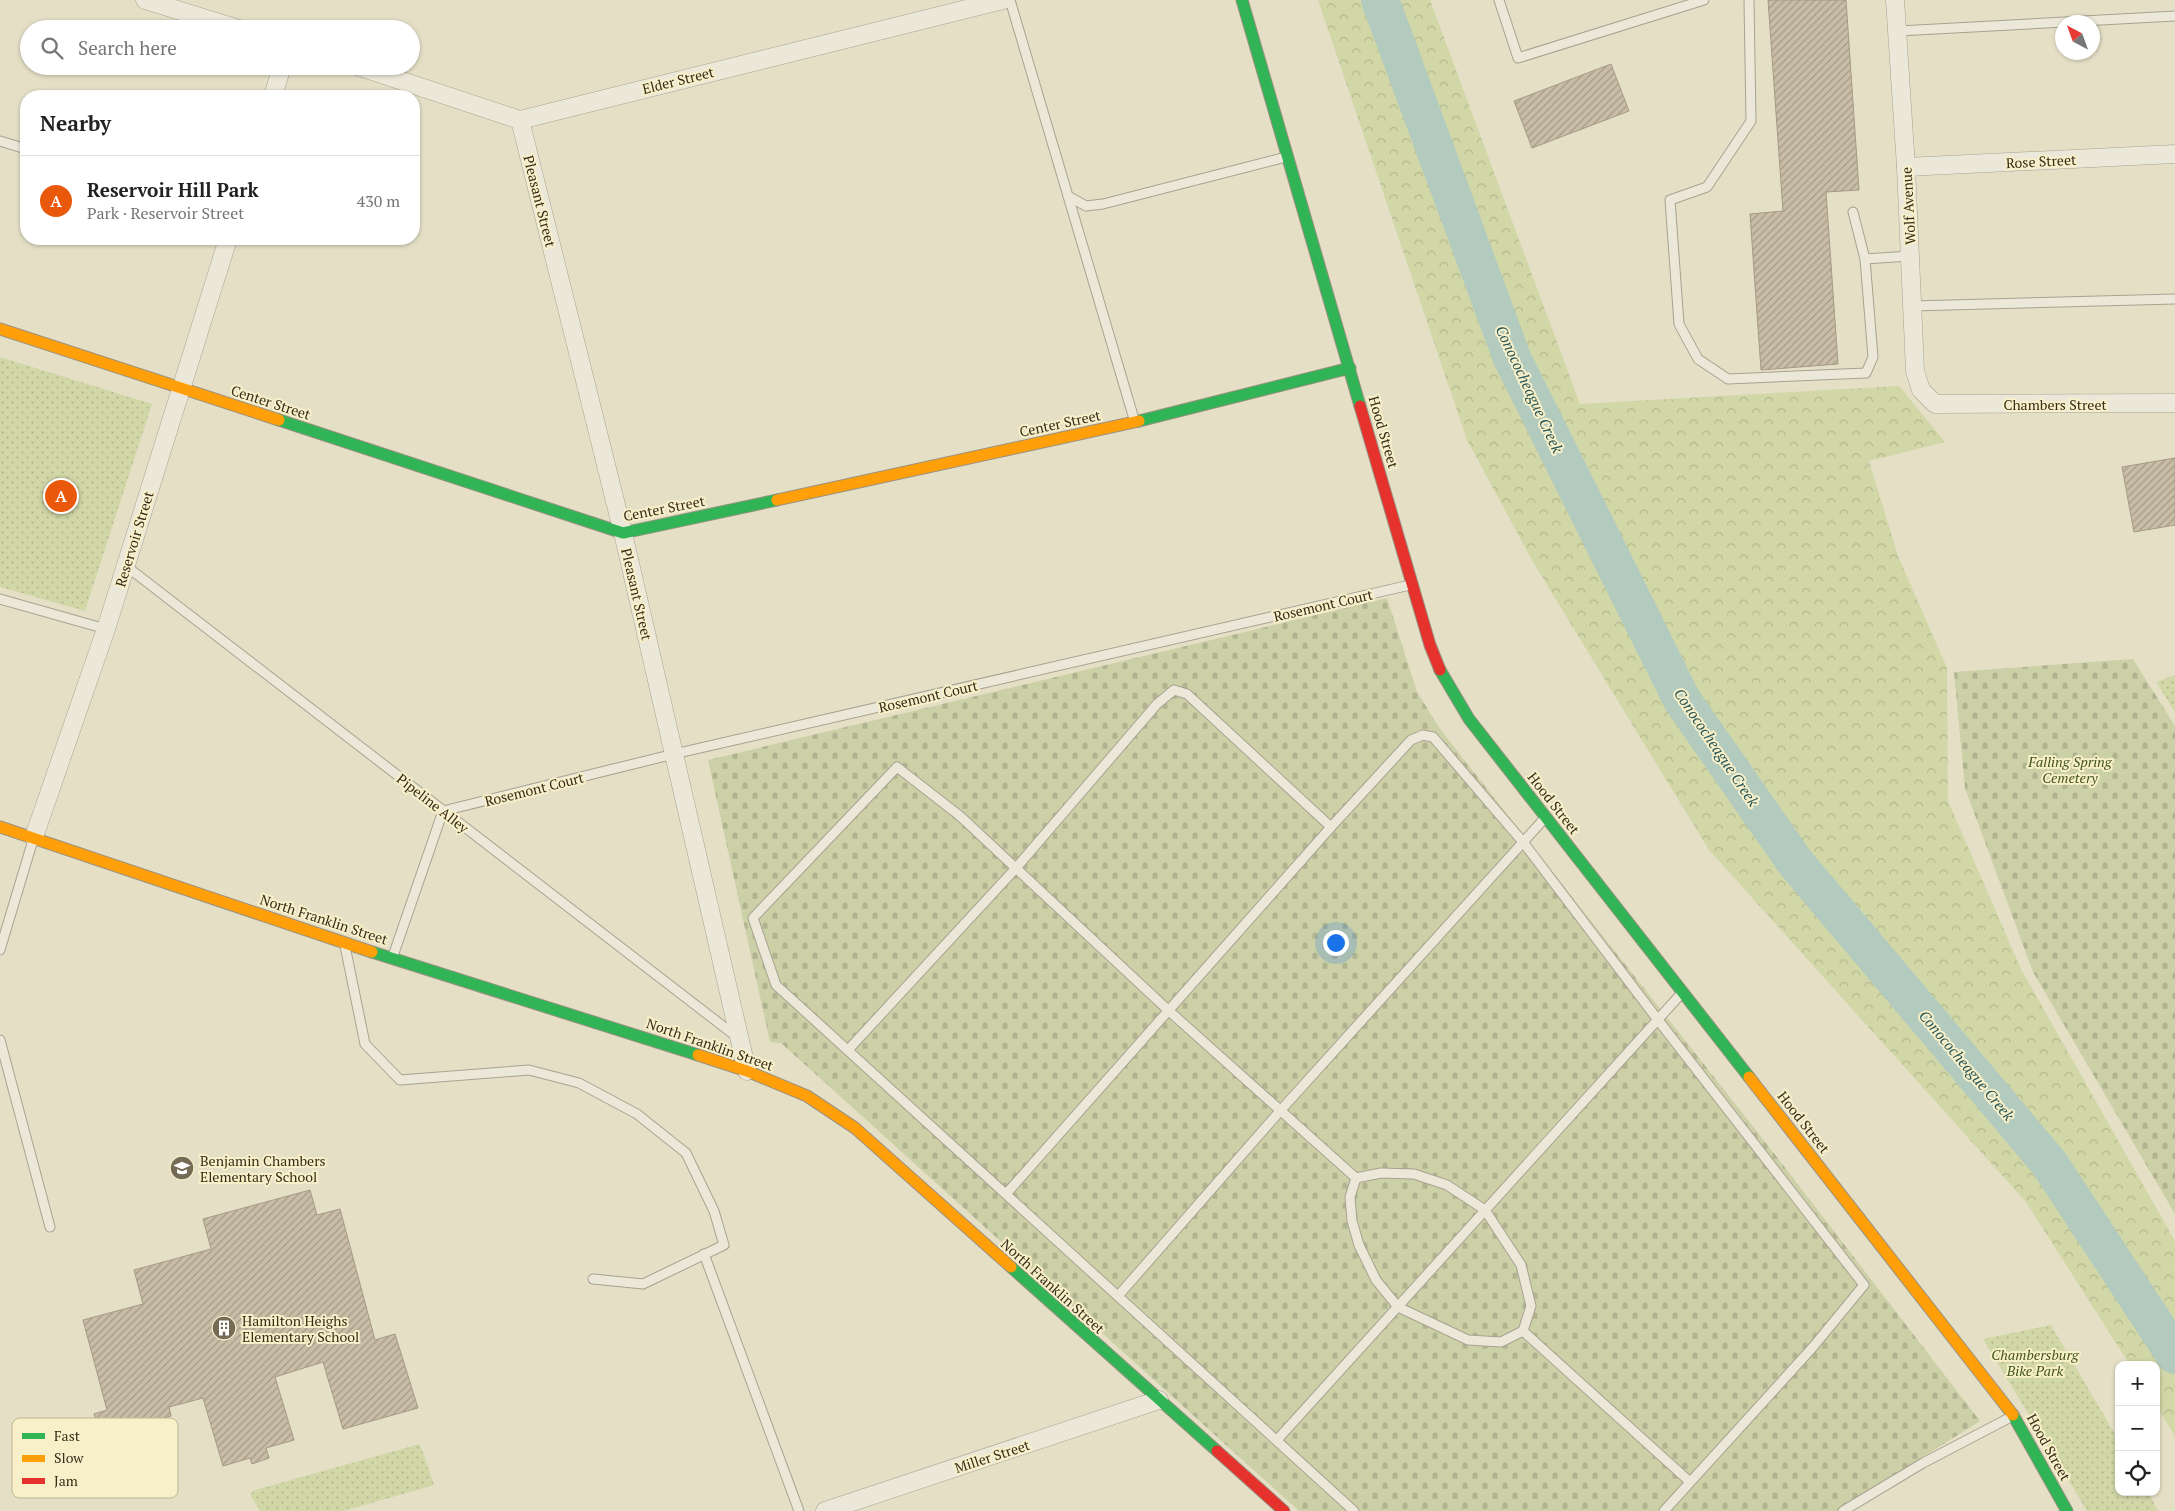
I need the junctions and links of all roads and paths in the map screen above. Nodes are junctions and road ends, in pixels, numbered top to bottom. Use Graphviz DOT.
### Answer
graph roads {
  1 [pos="145,0"];
  2 [pos="1003,0"];
  3 [pos="1010,0"];
  4 [pos="1242,0"];
  5 [pos="1499,0"];
  6 [pos="1704,0"];
  7 [pos="1749,0"];
  8 [pos="1895,0"];
  9 [pos="2175,16"];
  10 [pos="210,20"];
  11 [pos="1898,31"];
  12 [pos="279,75"];
  13 [pos="384,75"];
  14 [pos="275,90"];
  15 [pos="520,120"];
  16 [pos="0,140"];
  17 [pos="20,146"];
  18 [pos="2175,154"];
  19 [pos="1288,156"];
  20 [pos="1906,167"];
  21 [pos="1068,196"];
  22 [pos="1853,212"];
  23 [pos="226,245"];
  24 [pos="1910,256"];
  25 [pos="1865,259"];
  26 [pos="2175,299"];
  27 [pos="1912,306"];
  28 [pos="0,329"];
  29 [pos="1350,368"];
  30 [pos="181,388"];
  31 [pos="2175,403"];
  32 [pos="1935,404"];
  33 [pos="1135,422"];
  34 [pos="622,533"];
  35 [pos="126,566"];
  36 [pos="1413,584"];
  37 [pos="0,599"];
  38 [pos="106,629"];
  39 [pos="674,754"];
  40 [pos="443,811"];
  41 [pos="1546,817"];
  42 [pos="0,827"];
  43 [pos="1331,827"];
  44 [pos="34,837"];
  45 [pos="1523,842"];
  46 [pos="1016,868"];
  47 [pos="345,943"];
  48 [pos="0,950"];
  49 [pos="392,956"];
  50 [pos="1683,992"];
  51 [pos="1168,1010"];
  52 [pos="1658,1020"];
  53 [pos="0,1040"];
  54 [pos="741,1040"];
  55 [pos="848,1050"];
  56 [pos="746,1070"];
  57 [pos="1280,1111"];
  58 [pos="1356,1178"];
  59 [pos="1006,1194"];
  60 [pos="1486,1210"];
  61 [pos="50,1227"];
  62 [pos="704,1254"];
  63 [pos="593,1279"];
  64 [pos="1118,1296"];
  65 [pos="1398,1307"];
  66 [pos="1523,1331"];
  67 [pos="1159,1400"];
  68 [pos="2013,1415"];
  69 [pos="1277,1440"];
  70 [pos="1689,1481"];
  71 [pos="799,1511"];
  72 [pos="825,1511"];
  73 [pos="1284,1511"];
  74 [pos="1354,1511"];
  75 [pos="1664,1511"];
  76 [pos="1843,1511"];
  77 [pos="2067,1511"];
  1 -- 10 [label="street"];
  2 -- 15 [label="street, Elder Street"];
  3 -- 21 [label="lane"];
  4 -- 19 [label="street, Hood Street"];
  5 -- 6 [label="lane"];
  7 -- 25 [label="lane"];
  8 -- 11 [label="street, Wolf Avenue"];
  9 -- 11 [label="lane"];
  11 -- 20 [label="street, Wolf Avenue"];
  12 -- 14 [label="street"];
  13 -- 15 [label="street"];
  15 -- 34 [label="street, Pleasant Street"];
  16 -- 17 [label="lane"];
  18 -- 20 [label="street, Rose Street"];
  19 -- 21 [label="lane"];
  19 -- 29 [label="street, Hood Street"];
  20 -- 24 [label="street, Wolf Avenue"];
  21 -- 33 [label="lane"];
  22 -- 25 [label="lane"];
  23 -- 30 [label="street, Reservoir Street"];
  24 -- 25 [label="lane"];
  24 -- 27 [label="street, Wolf Avenue"];
  26 -- 27 [label="lane"];
  27 -- 32 [label="street, Wolf Avenue"];
  28 -- 30 [label="street, Center Street"];
  29 -- 33 [label="street, Center Street"];
  29 -- 36 [label="street, Hood Street"];
  30 -- 34 [label="street, Center Street"];
  30 -- 35 [label="street, Reservoir Street"];
  31 -- 32 [label="street, Chambers Street"];
  33 -- 34 [label="street, Center Street"];
  34 -- 39 [label="street, Pleasant Street"];
  35 -- 38 [label="street, Reservoir Street"];
  35 -- 40 [label="lane, Pipeline Alley"];
  36 -- 39 [label="lane, Rosemont Court"];
  36 -- 41 [label="street, Hood Street"];
  37 -- 38 [label="lane"];
  38 -- 44 [label="street, Reservoir Street"];
  39 -- 40 [label="lane, Rosemont Court"];
  39 -- 54 [label="street, Pleasant Street"];
  40 -- 49 [label="lane"];
  40 -- 54 [label="lane, Pipeline Alley"];
  41 -- 45 [label="lane"];
  41 -- 50 [label="street, Hood Street"];
  42 -- 44 [label="street, North Franklin Street"];
  43 -- 45 [label="lane"];
  43 -- 46 [label="lane"];
  43 -- 51 [label="lane"];
  44 -- 47 [label="street, North Franklin Street"];
  44 -- 48 [label="lane"];
  45 -- 52 [label="lane"];
  45 -- 57 [label="lane"];
  46 -- 51 [label="lane"];
  46 -- 55 [label="lane"];
  46 -- 55 [label="lane"];
  47 -- 49 [label="street, North Franklin Street"];
  47 -- 62 [label="lane"];
  49 -- 56 [label="street, North Franklin Street"];
  50 -- 52 [label="lane"];
  50 -- 68 [label="street, Hood Street"];
  51 -- 57 [label="lane"];
  51 -- 59 [label="lane"];
  52 -- 60 [label="lane"];
  52 -- 70 [label="lane"];
  53 -- 61 [label="lane"];
  54 -- 56 [label="street, Pleasant Street"];
  55 -- 59 [label="lane"];
  56 -- 67 [label="street, North Franklin Street"];
  57 -- 58 [label="lane"];
  57 -- 64 [label="lane"];
  58 -- 60 [label="lane"];
  58 -- 65 [label="lane"];
  59 -- 64 [label="lane"];
  60 -- 65 [label="lane"];
  60 -- 66 [label="lane"];
  62 -- 63 [label="lane"];
  62 -- 71 [label="lane"];
  64 -- 69 [label="lane"];
  65 -- 66 [label="lane"];
  65 -- 69 [label="lane"];
  66 -- 70 [label="lane"];
  67 -- 72 [label="street, Miller Street"];
  67 -- 73 [label="street, North Franklin Street"];
  68 -- 76 [label="lane"];
  68 -- 77 [label="street, Hood Street"];
  69 -- 74 [label="lane"];
  70 -- 75 [label="lane"];
}
